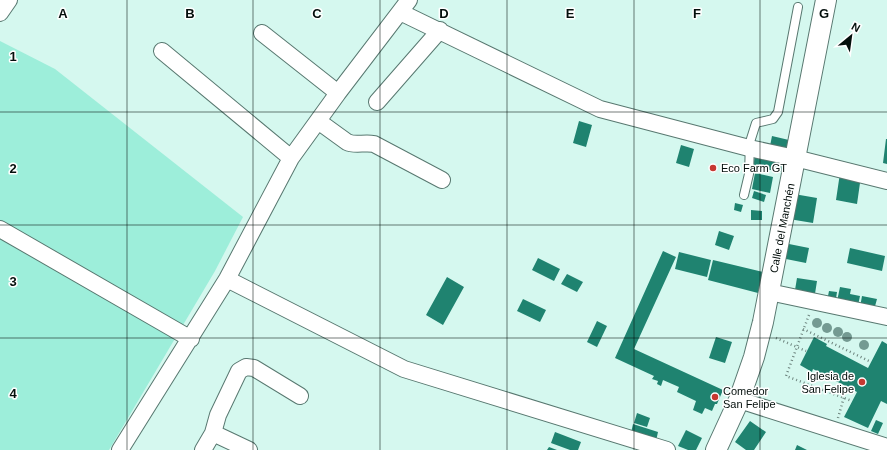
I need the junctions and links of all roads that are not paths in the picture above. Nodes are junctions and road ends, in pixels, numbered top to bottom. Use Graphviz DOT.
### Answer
graph roads {
  1 [pos="9,0"];
  2 [pos="826,0"];
  3 [pos="404,6"];
  4 [pos="798,8"];
  5 [pos="0,12"];
  6 [pos="440,30"];
  7 [pos="262,34"];
  8 [pos="162,51"];
  9 [pos="338,93"];
  10 [pos="377,102"];
  11 [pos="318,121"];
  12 [pos="749,148"];
  13 [pos="291,158"];
  14 [pos="796,158"];
  15 [pos="442,180"];
  16 [pos="887,181"];
  17 [pos="744,195"];
  18 [pos="0,229"];
  19 [pos="227,279"];
  20 [pos="769,292"];
  21 [pos="887,317"];
  22 [pos="190,339"];
  23 [pos="300,396"];
  24 [pos="739,400"];
  25 [pos="213,433"];
  26 [pos="887,446"];
  27 [pos="120,450"];
  28 [pos="203,450"];
  29 [pos="249,450"];
  30 [pos="667,450"];
  31 [pos="716,450"];
  1 -- 5 [label="street"];
  2 -- 14 [label="street, Calle del Manchén"];
  3 -- 6 [label="street"];
  3 -- 9 [label="street"];
  4 -- 12 [label="lane"];
  6 -- 10 [label="street"];
  6 -- 12 [label="street"];
  7 -- 9 [label="street"];
  8 -- 13 [label="street"];
  9 -- 11 [label="street"];
  11 -- 13 [label="street"];
  11 -- 15 [label="street"];
  12 -- 14 [label="street"];
  12 -- 17 [label="lane"];
  13 -- 19 [label="street"];
  14 -- 16 [label="street"];
  14 -- 20 [label="street, Calle del Manchén"];
  18 -- 22 [label="street"];
  19 -- 22 [label="street"];
  19 -- 30 [label="street"];
  20 -- 21 [label="street"];
  20 -- 24 [label="street, Calle del Manchén"];
  22 -- 27 [label="street"];
  23 -- 25 [label="street"];
  24 -- 26 [label="street"];
  24 -- 31 [label="street, Calle del Manchén"];
  25 -- 28 [label="street"];
  25 -- 29 [label="street"];
}
